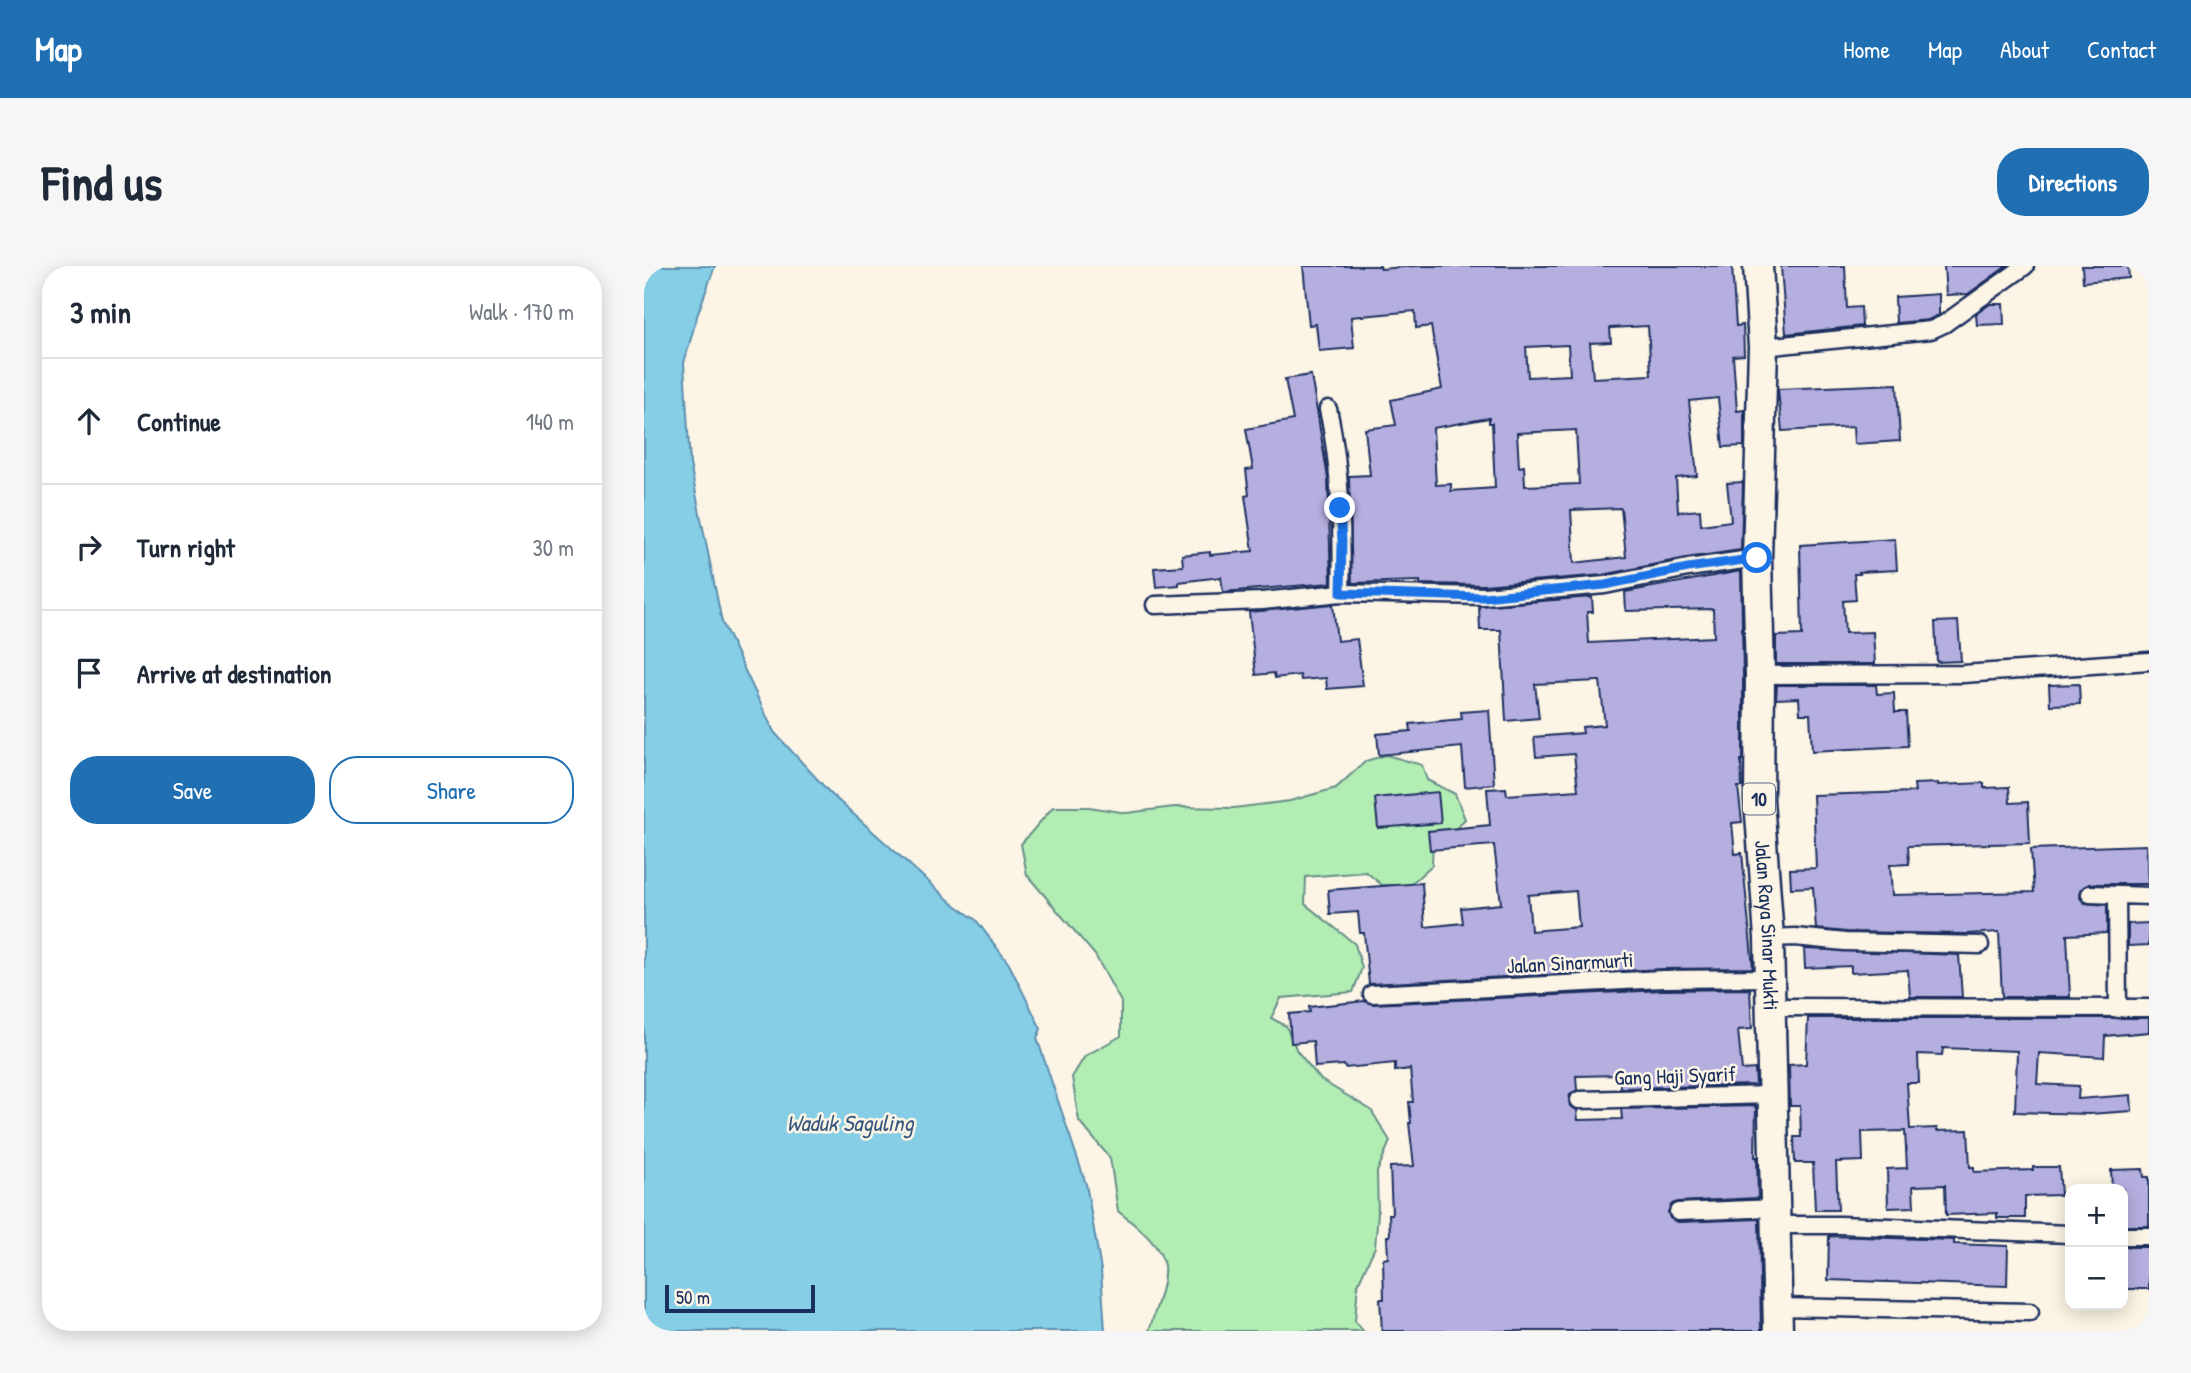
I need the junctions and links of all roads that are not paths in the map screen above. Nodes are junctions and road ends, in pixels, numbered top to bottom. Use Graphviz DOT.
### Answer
graph roads {
  1 [pos="1758,266"];
  2 [pos="2025,266"];
  3 [pos="1763,346"];
  4 [pos="1328,409"];
  5 [pos="1757,558"];
  6 [pos="1341,593"];
  7 [pos="1155,605"];
  8 [pos="2149,661"];
  9 [pos="1760,675"];
  10 [pos="2090,894"];
  11 [pos="2117,896"];
  12 [pos="2149,896"];
  13 [pos="1769,938"];
  14 [pos="1980,945"];
  15 [pos="1770,978"];
  16 [pos="1372,994"];
  17 [pos="1770,1007"];
  18 [pos="2149,1008"];
  19 [pos="2118,1009"];
  20 [pos="1772,1095"];
  21 [pos="1579,1100"];
  22 [pos="1678,1212"];
  23 [pos="1776,1216"];
  24 [pos="2065,1234"];
  25 [pos="2128,1236"];
  26 [pos="2149,1236"];
  27 [pos="2031,1312"];
  28 [pos="1778,1319"];
  1 -- 3 [label="highway, Jalan Raya Sinar Mukti / 10"];
  2 -- 3 [label="street"];
  3 -- 5 [label="highway, Jalan Raya Sinar Mukti / 10"];
  4 -- 6 [label="street"];
  5 -- 6 [label="street"];
  5 -- 9 [label="highway, Jalan Raya Sinar Mukti / 10"];
  6 -- 7 [label="street"];
  8 -- 9 [label="street"];
  9 -- 13 [label="highway, Jalan Raya Sinar Mukti / 10"];
  10 -- 11 [label="street"];
  11 -- 12 [label="street"];
  11 -- 19 [label="street"];
  13 -- 14 [label="street"];
  13 -- 15 [label="highway, Jalan Raya Sinar Mukti / 10"];
  15 -- 16 [label="street, Jalan Sinarmurti"];
  15 -- 17 [label="highway, Jalan Raya Sinar Mukti / 10"];
  17 -- 19 [label="street"];
  17 -- 20 [label="highway, Jalan Raya Sinar Mukti / 10"];
  18 -- 19 [label="street"];
  20 -- 21 [label="street, Gang Haji Syarif"];
  20 -- 23 [label="highway, Jalan Raya Sinar Mukti / 10"];
  22 -- 23 [label="street"];
  23 -- 24 [label="street"];
  23 -- 28 [label="highway, Jalan Raya Sinar Mukti / 10"];
  25 -- 26 [label="street"];
  27 -- 28 [label="street"];
}
